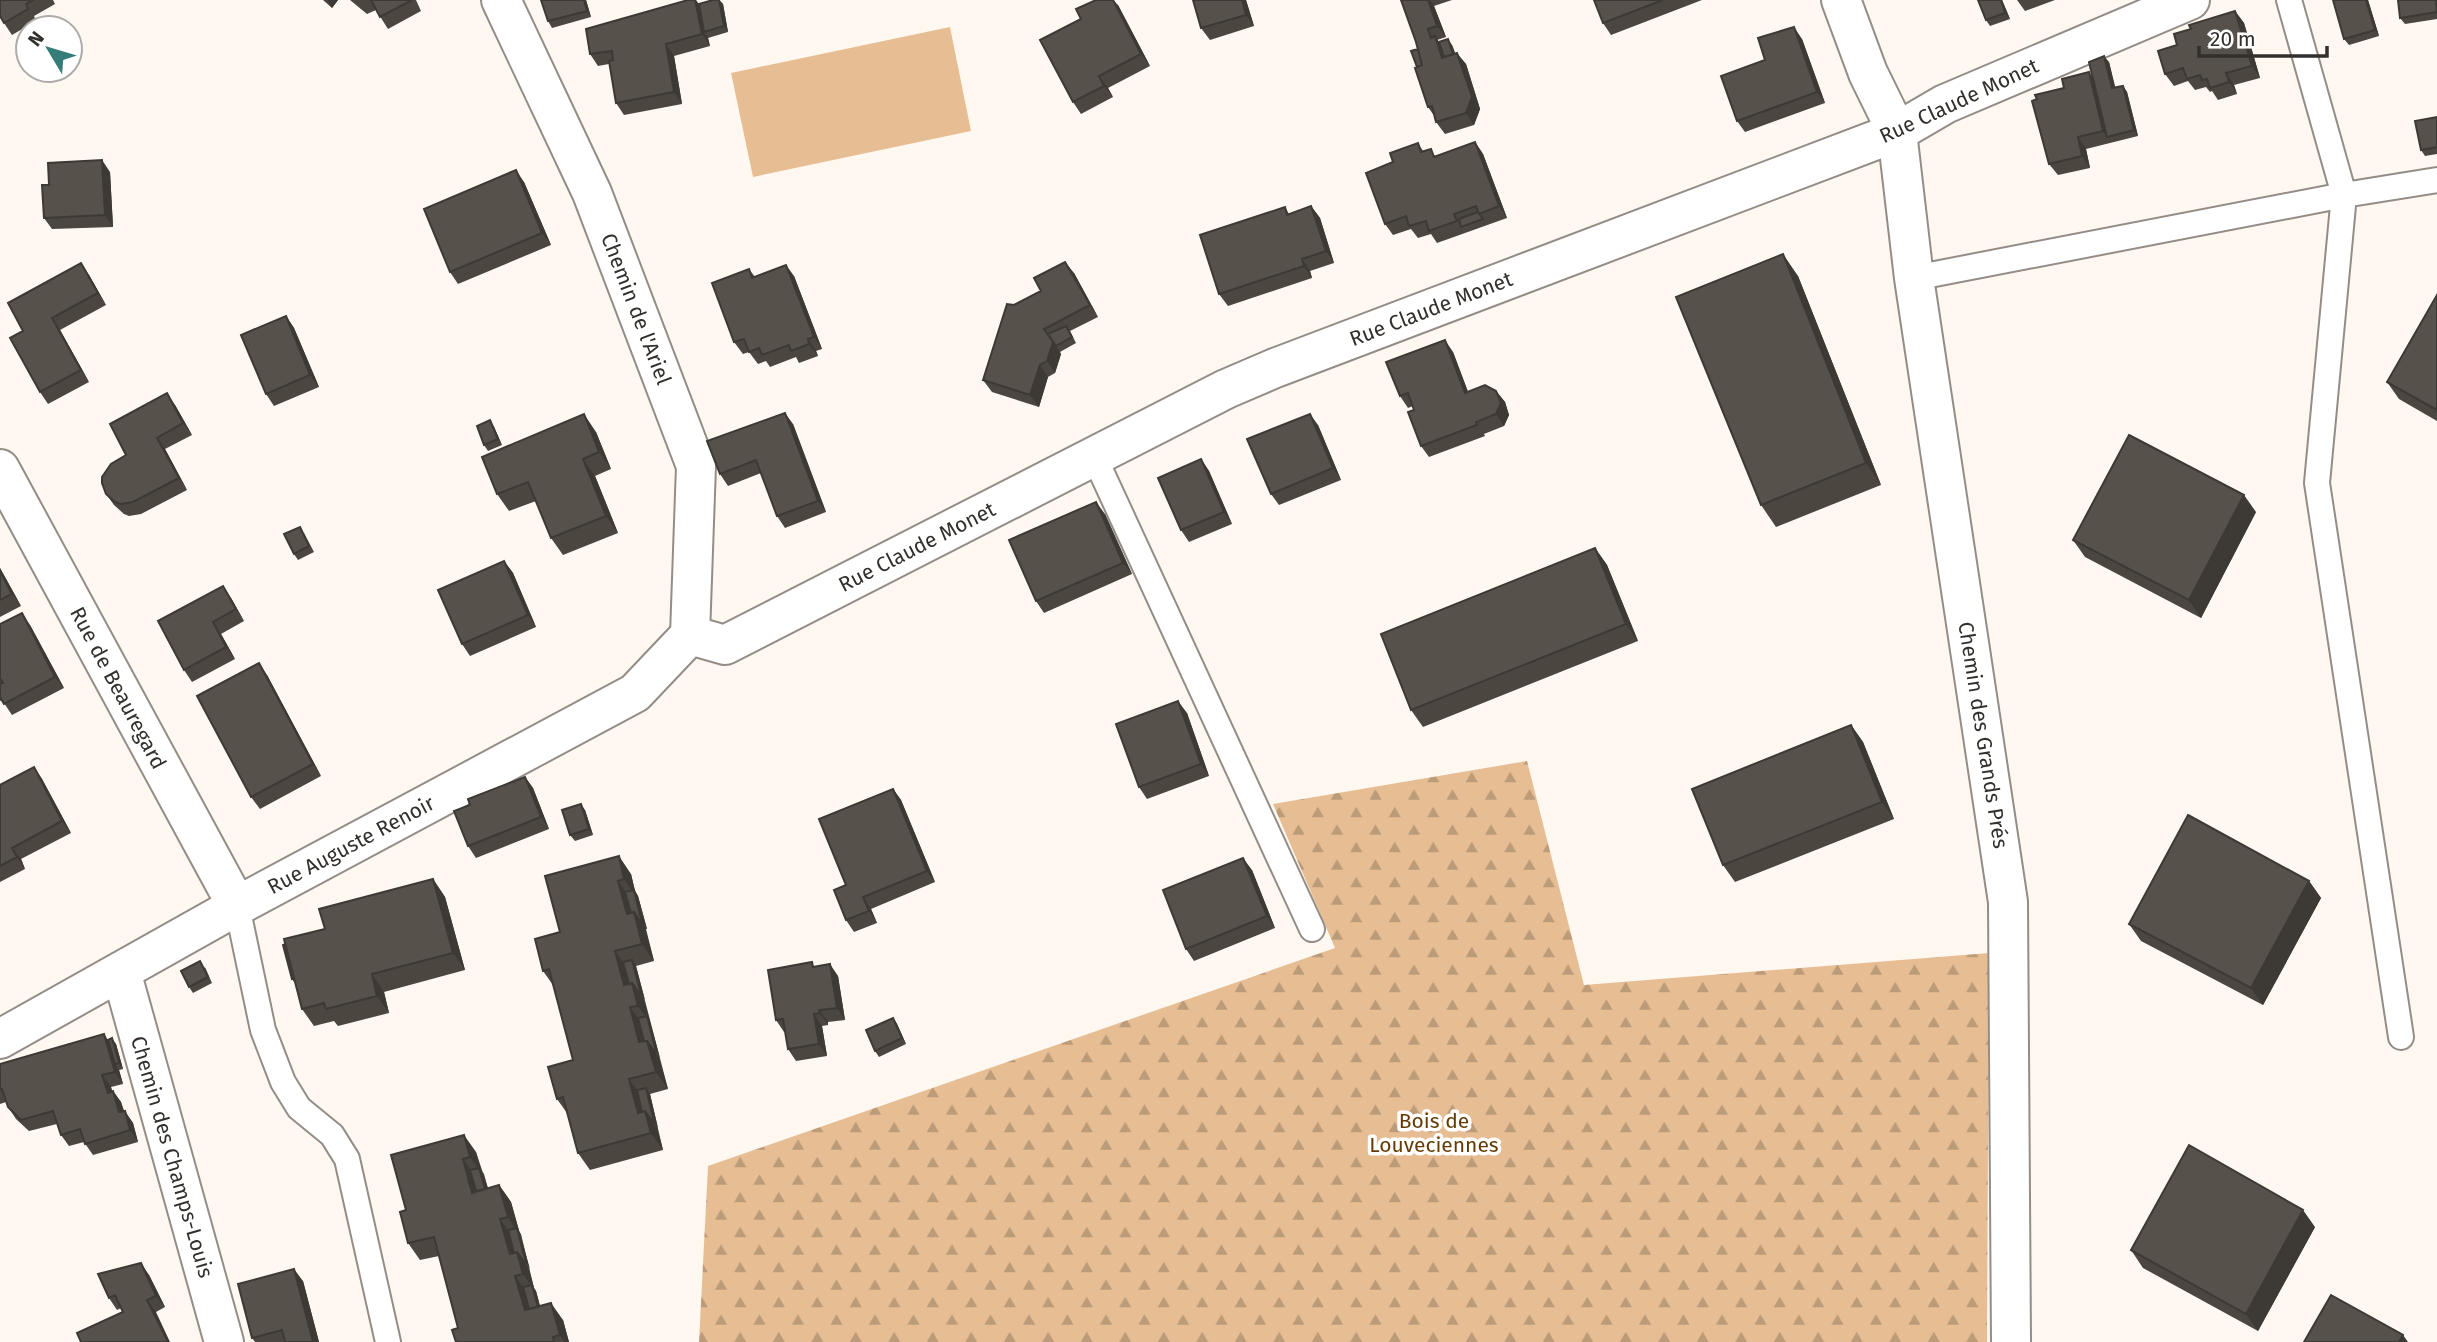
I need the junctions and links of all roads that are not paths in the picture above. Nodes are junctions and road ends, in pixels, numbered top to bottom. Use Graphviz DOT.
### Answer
graph roads {
  1 [pos="501,0"];
  2 [pos="1841,0"];
  3 [pos="2190,0"];
  4 [pos="2289,0"];
  5 [pos="1897,132"];
  6 [pos="2437,180"];
  7 [pos="2344,195"];
  8 [pos="1914,278"];
  9 [pos="1094,456"];
  10 [pos="0,469"];
  11 [pos="690,635"];
  12 [pos="237,906"];
  13 [pos="1311,929"];
  14 [pos="121,971"];
  15 [pos="2401,1037"];
  16 [pos="0,1039"];
  17 [pos="224,1342"];
  18 [pos="388,1342"];
  19 [pos="2011,1342"];
  1 -- 11 [label="street, Chemin de l'Ariel"];
  2 -- 5 [label="street, Chemin des Grands Prés"];
  3 -- 5 [label="street, Rue Claude Monet"];
  4 -- 7 [label="lane"];
  5 -- 8 [label="street, Chemin des Grands Prés"];
  5 -- 9 [label="street, Rue Claude Monet"];
  6 -- 7 [label="lane"];
  7 -- 8 [label="lane"];
  7 -- 15 [label="lane"];
  8 -- 19 [label="street, Chemin des Grands Prés"];
  9 -- 11 [label="street, Rue Claude Monet"];
  9 -- 13 [label="lane"];
  10 -- 12 [label="street, Rue de Beauregard"];
  11 -- 12 [label="street, Rue Auguste Renoir"];
  12 -- 14 [label="street, Rue Auguste Renoir"];
  12 -- 18 [label="lane"];
  14 -- 16 [label="street, Rue Auguste Renoir"];
  14 -- 17 [label="street, Chemin des Champs-Louis"];
}
